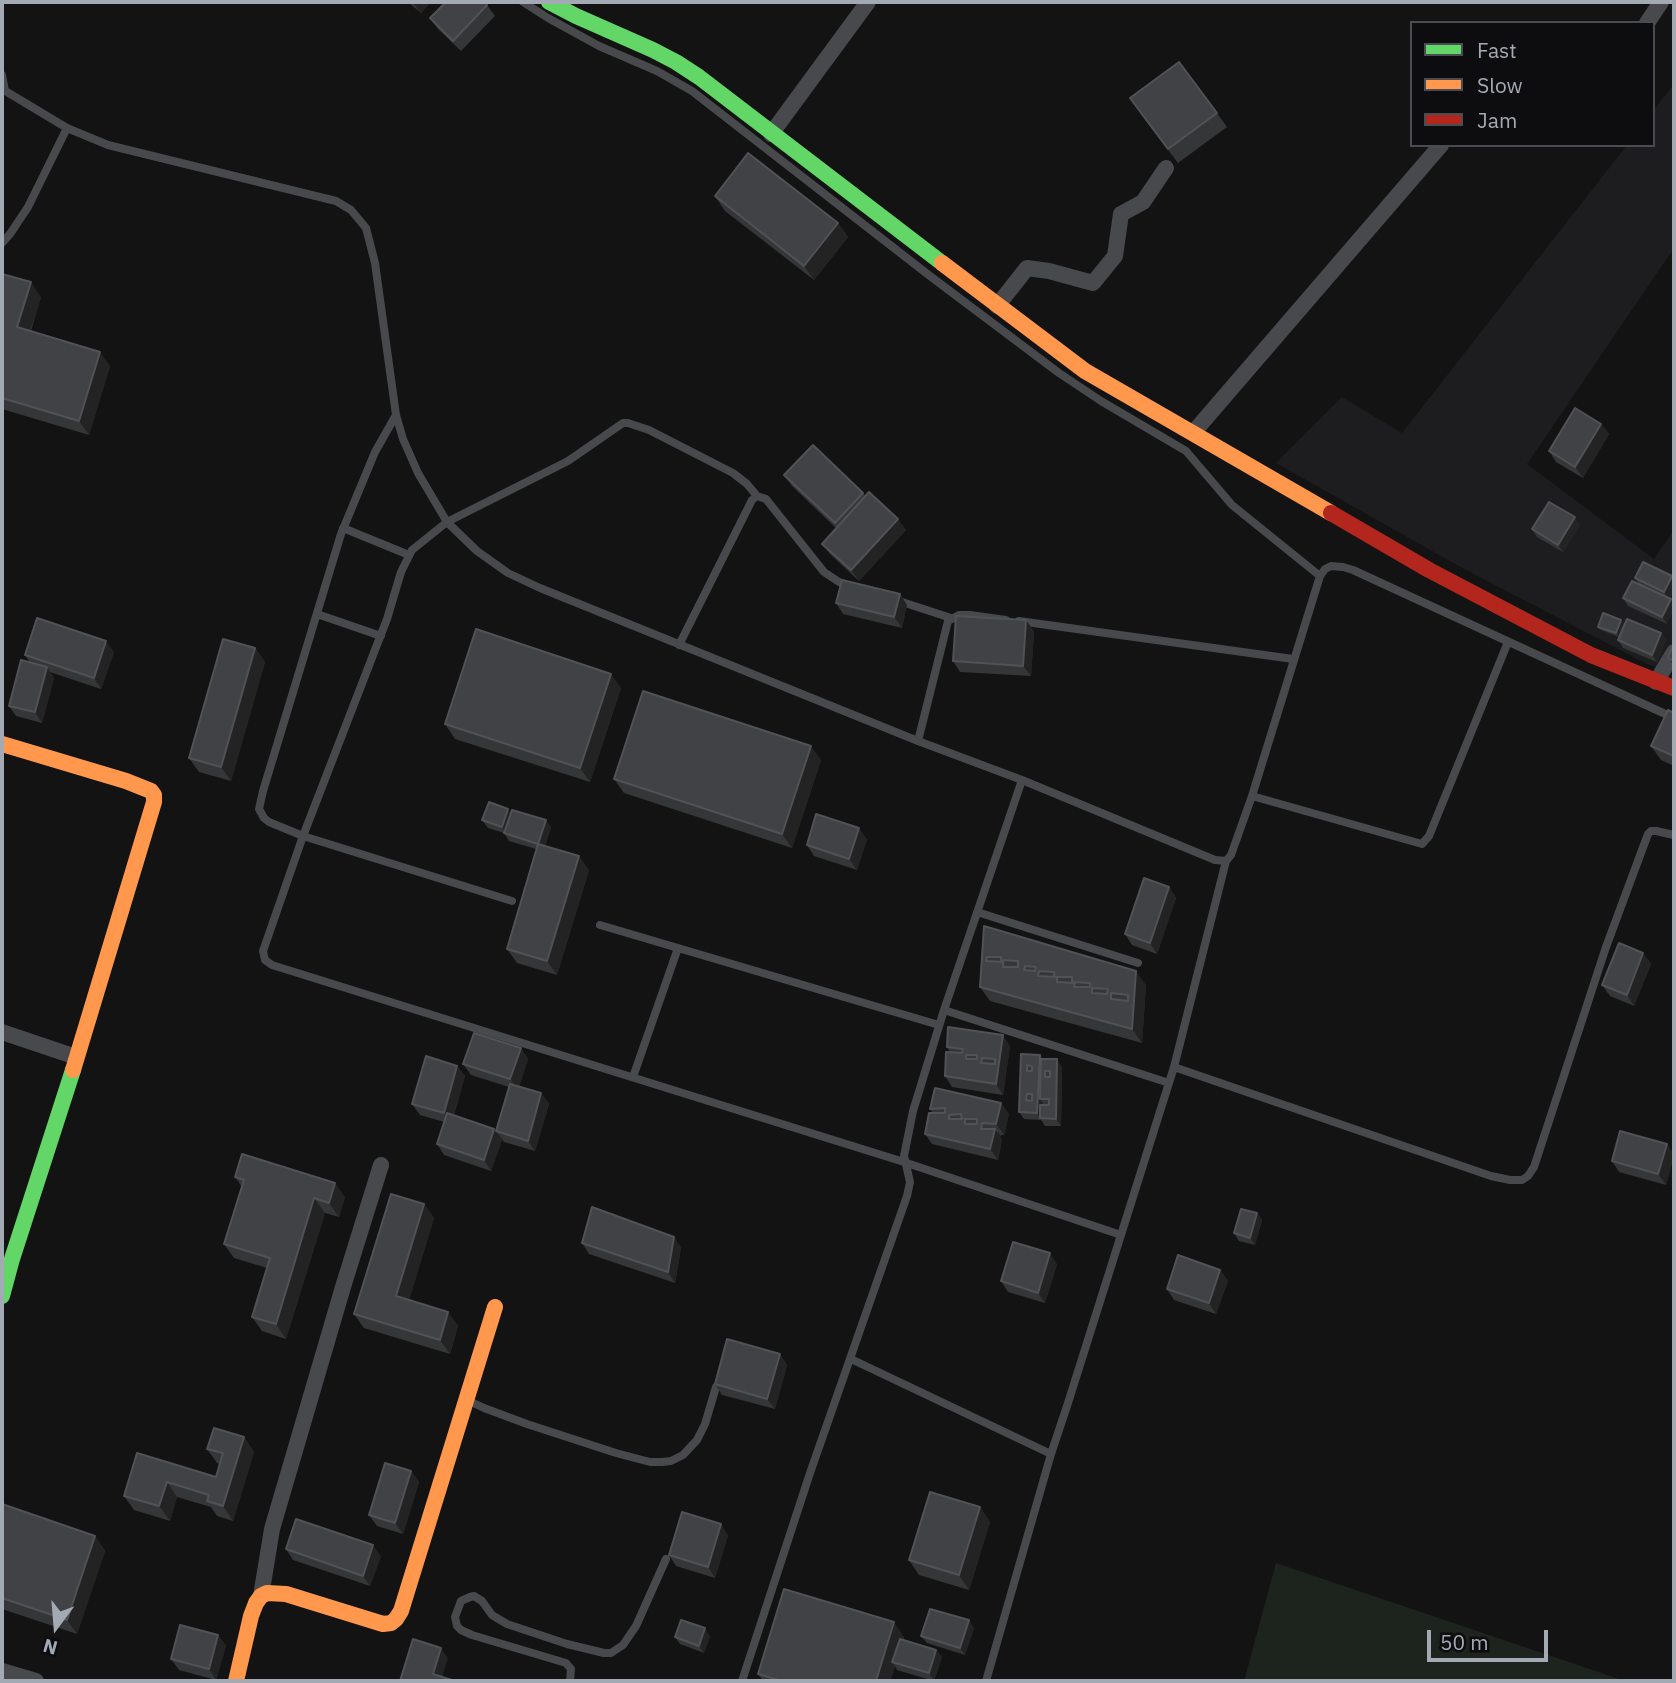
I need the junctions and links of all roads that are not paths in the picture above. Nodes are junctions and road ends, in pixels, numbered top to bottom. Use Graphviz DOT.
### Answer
graph roads {
  1 [pos="523,2"];
  2 [pos="549,2"];
  3 [pos="868,2"];
  4 [pos="1661,2"];
  5 [pos="1648,21"];
  6 [pos="2,75"];
  7 [pos="3,90"];
  8 [pos="67,128"];
  9 [pos="771,134"];
  10 [pos="1439,147"];
  11 [pos="1166,168"];
  12 [pos="2,243"];
  13 [pos="997,306"];
  14 [pos="396,415"];
  15 [pos="1193,433"];
  16 [pos="757,496"];
  17 [pos="447,522"];
  18 [pos="343,528"];
  19 [pos="408,555"];
  20 [pos="1320,576"];
  21 [pos="862,590"];
  22 [pos="888,598"];
  23 [pos="317,614"];
  24 [pos="951,618"];
  25 [pos="381,636"];
  26 [pos="1508,642"];
  27 [pos="679,645"];
  28 [pos="1674,652"];
  29 [pos="1293,659"];
  30 [pos="1657,682"];
  31 [pos="1674,688"];
  32 [pos="1674,718"];
  33 [pos="918,741"];
  34 [pos="2,744"];
  35 [pos="1022,780"];
  36 [pos="1252,796"];
  37 [pos="1674,835"];
  38 [pos="303,836"];
  39 [pos="1226,861"];
  40 [pos="512,901"];
  41 [pos="977,912"];
  42 [pos="600,925"];
  43 [pos="678,948"];
  44 [pos="1138,963"];
  45 [pos="944,1010"];
  46 [pos="939,1025"];
  47 [pos="2,1031"];
  48 [pos="76,1057"];
  49 [pos="1174,1067"];
  50 [pos="633,1077"];
  51 [pos="1169,1083"];
  52 [pos="904,1161"];
  53 [pos="380,1165"];
  54 [pos="1121,1235"];
  55 [pos="2,1296"];
  56 [pos="495,1307"];
  57 [pos="851,1359"];
  58 [pos="716,1387"];
  59 [pos="466,1399"];
  60 [pos="1051,1454"];
  61 [pos="666,1559"];
  62 [pos="261,1596"];
  63 [pos="2,1671"];
  64 [pos="36,1681"];
  65 [pos="236,1681"];
  66 [pos="570,1681"];
  67 [pos="741,1681"];
  68 [pos="986,1681"];
  1 -- 20 [label="lane"];
  2 -- 9 [label="street"];
  3 -- 9 [label="street"];
  4 -- 5 [label="street"];
  6 -- 7 [label="lane"];
  7 -- 8 [label="lane"];
  8 -- 12 [label="lane"];
  8 -- 14 [label="lane"];
  9 -- 13 [label="street"];
  10 -- 15 [label="street"];
  11 -- 13 [label="street"];
  13 -- 15 [label="street"];
  14 -- 17 [label="lane"];
  14 -- 18 [label="lane"];
  15 -- 30 [label="street"];
  16 -- 17 [label="lane"];
  16 -- 21 [label="lane"];
  16 -- 27 [label="lane"];
  17 -- 19 [label="lane"];
  17 -- 27 [label="lane"];
  18 -- 19 [label="lane"];
  18 -- 23 [label="lane"];
  19 -- 25 [label="lane"];
  20 -- 26 [label="lane"];
  20 -- 29 [label="lane"];
  22 -- 24 [label="lane"];
  23 -- 25 [label="lane"];
  23 -- 38 [label="lane"];
  24 -- 29 [label="lane"];
  24 -- 33 [label="lane"];
  25 -- 38 [label="lane"];
  26 -- 32 [label="lane"];
  26 -- 36 [label="lane"];
  27 -- 33 [label="lane"];
  28 -- 30 [label="street"];
  29 -- 36 [label="lane"];
  30 -- 31 [label="street"];
  33 -- 35 [label="lane"];
  34 -- 48 [label="street"];
  35 -- 39 [label="lane"];
  35 -- 41 [label="lane"];
  36 -- 39 [label="lane"];
  37 -- 49 [label="lane"];
  38 -- 40 [label="lane"];
  38 -- 50 [label="lane"];
  39 -- 49 [label="lane"];
  41 -- 44 [label="lane"];
  41 -- 45 [label="lane"];
  42 -- 43 [label="lane"];
  43 -- 46 [label="lane"];
  43 -- 50 [label="lane"];
  45 -- 46 [label="lane"];
  45 -- 51 [label="lane"];
  46 -- 52 [label="lane"];
  47 -- 48 [label="street"];
  48 -- 55 [label="street"];
  49 -- 51 [label="lane"];
  50 -- 52 [label="lane"];
  51 -- 54 [label="lane"];
  52 -- 54 [label="lane"];
  52 -- 57 [label="lane"];
  53 -- 62 [label="street"];
  54 -- 60 [label="lane"];
  56 -- 59 [label="street"];
  57 -- 60 [label="lane"];
  57 -- 67 [label="lane"];
  58 -- 59 [label="lane"];
  59 -- 62 [label="street"];
  60 -- 68 [label="lane"];
  61 -- 66 [label="lane"];
  62 -- 65 [label="street"];
  63 -- 64 [label="street"];
}
